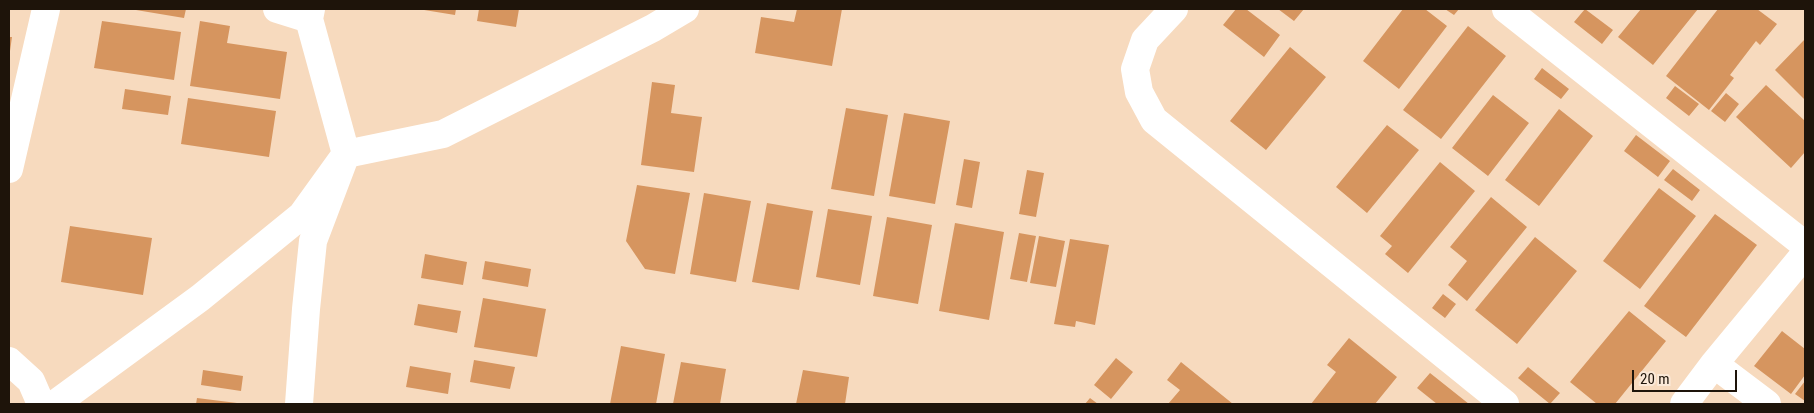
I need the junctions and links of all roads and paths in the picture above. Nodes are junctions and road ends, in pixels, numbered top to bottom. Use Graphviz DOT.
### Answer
graph roads {
  1 [pos="46,9"];
  2 [pos="277,9"];
  3 [pos="685,9"];
  4 [pos="1174,9"];
  5 [pos="1506,9"];
  6 [pos="310,14"];
  7 [pos="649,18"];
  8 [pos="346,154"];
  9 [pos="9,169"];
  10 [pos="1805,245"];
  11 [pos="1805,254"];
  12 [pos="9,362"];
  13 [pos="1714,364"];
  14 [pos="41,404"];
  15 [pos="55,404"];
  16 [pos="299,404"];
  17 [pos="1505,404"];
  18 [pos="1684,404"];
  19 [pos="1767,404"];
  1 -- 9 [label="street"];
  2 -- 6 [label="street"];
  3 -- 7 [label="street"];
  4 -- 17 [label="street"];
  5 -- 10 [label="street"];
  6 -- 8 [label="street"];
  7 -- 8 [label="street"];
  8 -- 15 [label="street"];
  8 -- 16 [label="street"];
  11 -- 13 [label="street"];
  12 -- 14 [label="street"];
  13 -- 18 [label="street"];
  13 -- 19 [label="street"];
}
